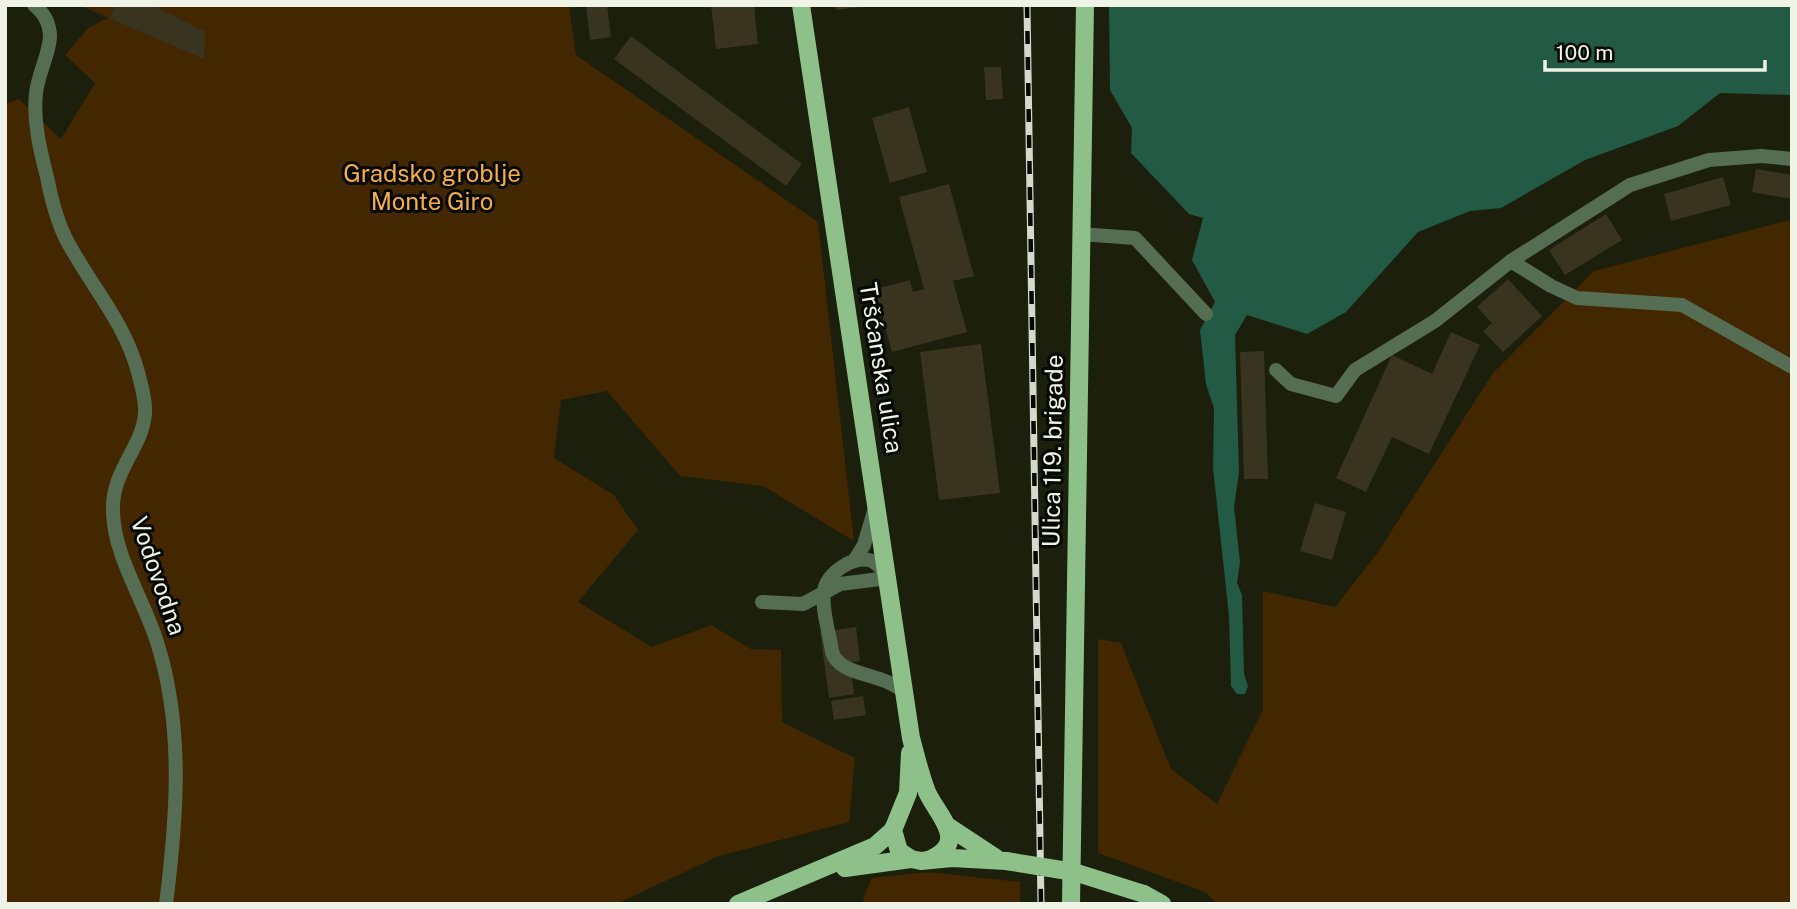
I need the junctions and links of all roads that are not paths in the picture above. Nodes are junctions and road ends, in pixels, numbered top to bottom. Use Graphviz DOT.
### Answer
graph roads {
  1 [pos="34,5"];
  2 [pos="800,5"];
  3 [pos="1084,5"];
  4 [pos="1792,159"];
  5 [pos="1080,233"];
  6 [pos="1511,261"];
  7 [pos="1206,314"];
  8 [pos="1792,367"];
  9 [pos="1276,370"];
  10 [pos="877,503"];
  11 [pos="854,561"];
  12 [pos="888,578"];
  13 [pos="824,590"];
  14 [pos="762,602"];
  15 [pos="904,692"];
  16 [pos="911,738"];
  17 [pos="938,810"];
  18 [pos="902,811"];
  19 [pos="949,827"];
  20 [pos="893,830"];
  21 [pos="920,860"];
  22 [pos="1002,860"];
  23 [pos="814,873"];
  24 [pos="1071,900"];
  25 [pos="166,904"];
  26 [pos="738,904"];
  27 [pos="1162,904"];
  1 -- 25 [label="street, Vodovodna"];
  2 -- 10 [label="main road, Tršćanska ulica"];
  3 -- 5 [label="main road, Ulica 119. brigade"];
  4 -- 6 [label="street"];
  5 -- 7 [label="street"];
  5 -- 24 [label="main road, Ulica 119. brigade"];
  6 -- 8 [label="street"];
  6 -- 9 [label="street"];
  10 -- 11 [label="street"];
  10 -- 12 [label="main road, Tršćanska ulica"];
  11 -- 12 [label="street"];
  11 -- 13 [label="street"];
  12 -- 13 [label="street"];
  12 -- 15 [label="main road, Tršćanska ulica"];
  13 -- 14 [label="street"];
  13 -- 15 [label="street"];
  15 -- 16 [label="main road, Tršćanska ulica"];
  16 -- 17 [label="main road"];
  16 -- 18 [label="main road"];
  17 -- 18 [label="main road"];
  17 -- 19 [label="main road"];
  18 -- 20 [label="main road"];
  19 -- 21 [label="main road"];
  19 -- 22 [label="main road"];
  20 -- 21 [label="main road"];
  20 -- 23 [label="main road"];
  21 -- 22 [label="main road"];
  21 -- 23 [label="main road"];
  22 -- 27 [label="main road, bridge"];
  23 -- 26 [label="main road"];
}
